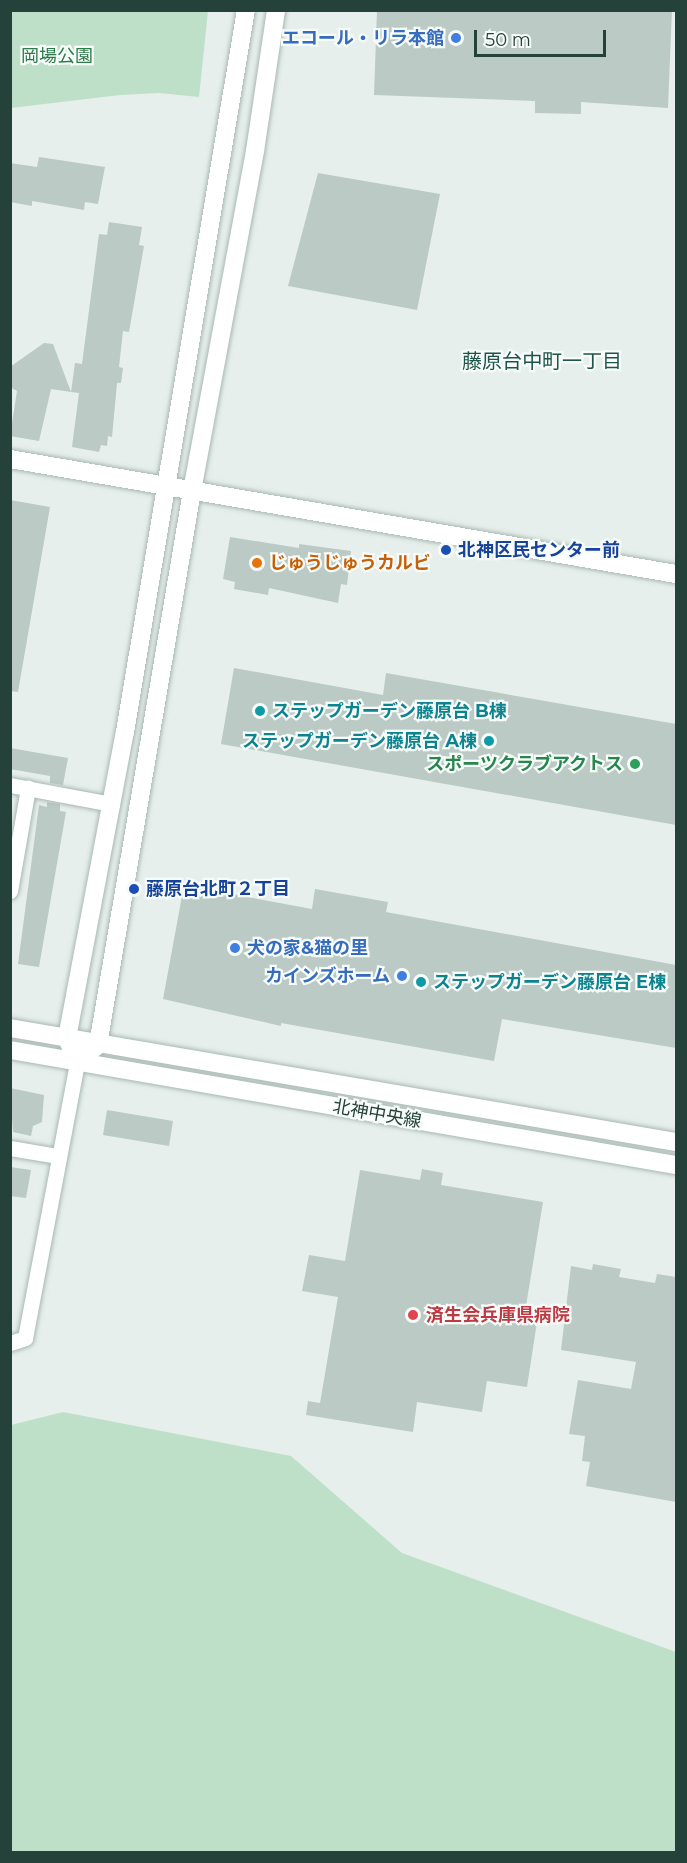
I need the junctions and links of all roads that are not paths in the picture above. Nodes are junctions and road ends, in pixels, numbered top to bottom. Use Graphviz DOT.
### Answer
graph roads {
  1 [pos="246,10"];
  2 [pos="276,10"];
  3 [pos="10,459"];
  4 [pos="166,486"];
  5 [pos="192,491"];
  6 [pos="676,574"];
  7 [pos="10,785"];
  8 [pos="28,788"];
  9 [pos="112,804"];
  10 [pos="12,873"];
  11 [pos="10,891"];
  12 [pos="10,1028"];
  13 [pos="67,1038"];
  14 [pos="98,1045"];
  15 [pos="10,1050"];
  16 [pos="77,1062"];
  17 [pos="676,1142"];
  18 [pos="10,1148"];
  19 [pos="58,1156"];
  20 [pos="676,1165"];
  21 [pos="10,1343"];
  1 -- 4 [label="street"];
  2 -- 5 [label="street"];
  3 -- 4 [label="street"];
  4 -- 5 [label="street"];
  4 -- 9 [label="street"];
  5 -- 6 [label="street"];
  5 -- 14 [label="street"];
  7 -- 8 [label="street"];
  8 -- 9 [label="street"];
  8 -- 10 [label="street"];
  9 -- 13 [label="street"];
  10 -- 11 [label="street"];
  12 -- 13 [label="street"];
  13 -- 14 [label="street"];
  13 -- 16 [label="street"];
  14 -- 16 [label="street"];
  14 -- 17 [label="street"];
  15 -- 16 [label="street, 北神中央線"];
  16 -- 19 [label="street"];
  16 -- 20 [label="street, 北神中央線"];
  18 -- 19 [label="street"];
  19 -- 21 [label="street"];
}
